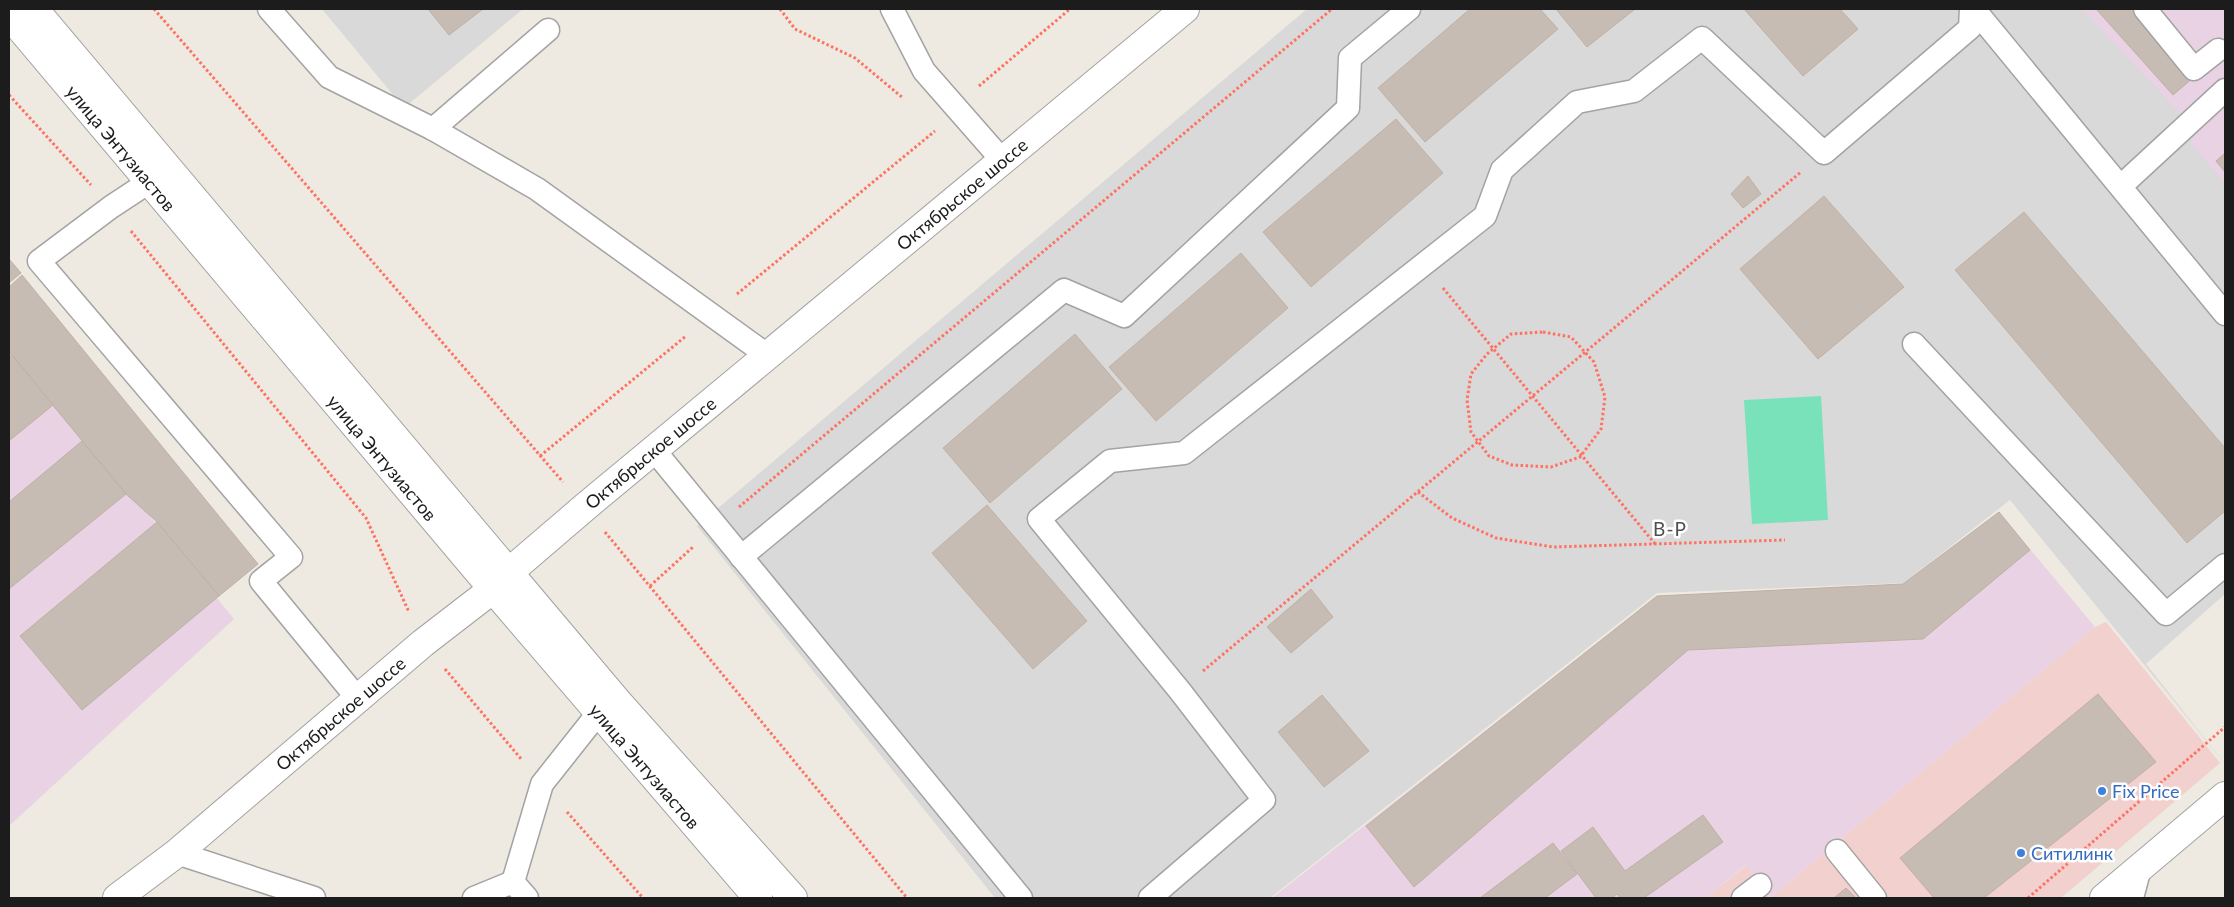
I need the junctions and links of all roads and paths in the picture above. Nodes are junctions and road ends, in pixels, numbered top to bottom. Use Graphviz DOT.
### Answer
graph roads {
  1 [pos="34,9"];
  2 [pos="154,9"];
  3 [pos="269,9"];
  4 [pos="780,9"];
  5 [pos="892,9"];
  6 [pos="1070,9"];
  7 [pos="1185,9"];
  8 [pos="1332,9"];
  9 [pos="1409,9"];
  10 [pos="1972,9"];
  11 [pos="2144,9"];
  12 [pos="9,15"];
  13 [pos="548,30"];
  14 [pos="2223,51"];
  15 [pos="2225,90"];
  16 [pos="9,95"];
  17 [pos="908,102"];
  18 [pos="954,106"];
  19 [pos="433,129"];
  20 [pos="1824,153"];
  21 [pos="1002,160"];
  22 [pos="149,182"];
  23 [pos="2121,186"];
  24 [pos="111,207"];
  25 [pos="1423,264"];
  26 [pos="711,314"];
  27 [pos="2225,314"];
  28 [pos="1914,344"];
  29 [pos="1493,349"];
  30 [pos="1585,352"];
  31 [pos="767,355"];
  32 [pos="1532,396"];
  33 [pos="1479,441"];
  34 [pos="654,450"];
  35 [pos="1582,455"];
  36 [pos="540,456"];
  37 [pos="1418,492"];
  38 [pos="585,507"];
  39 [pos="716,526"];
  40 [pos="1785,540"];
  41 [pos="1656,545"];
  42 [pos="741,557"];
  43 [pos="2225,565"];
  44 [pos="500,581"];
  45 [pos="650,586"];
  46 [pos="423,643"];
  47 [pos="1180,691"];
  48 [pos="358,699"];
  49 [pos="608,706"];
  50 [pos="2225,727"];
  51 [pos="542,784"];
  52 [pos="2225,796"];
  53 [pos="1837,851"];
  54 [pos="177,853"];
  55 [pos="2140,868"];
  56 [pos="785,888"];
  57 [pos="520,890"];
  58 [pos="117,898"];
  59 [pos="314,898"];
  60 [pos="474,898"];
  61 [pos="643,898"];
  62 [pos="756,898"];
  63 [pos="907,898"];
  64 [pos="1021,898"];
  65 [pos="1150,898"];
  66 [pos="1875,898"];
  67 [pos="2028,898"];
  68 [pos="2104,898"];
  69 [pos="2132,898"];
  1 -- 44 [label="street"];
  2 -- 36 [label="path"];
  3 -- 19 [label="lane"];
  4 -- 17 [label="path"];
  5 -- 18 [label="lane"];
  6 -- 18 [label="path"];
  7 -- 21 [label="street, Октябрьское шоссе"];
  8 -- 39 [label="path"];
  9 -- 42 [label="lane"];
  10 -- 20 [label="lane"];
  10 -- 23 [label="lane"];
  11 -- 14 [label="lane"];
  12 -- 22 [label="street, улица Энтузиастов"];
  13 -- 19 [label="lane"];
  15 -- 23 [label="lane"];
  16 -- 24 [label="path"];
  18 -- 21 [label="lane"];
  18 -- 26 [label="path"];
  19 -- 26 [label="lane"];
  20 -- 25 [label="lane"];
  20 -- 30 [label="path"];
  21 -- 31 [label="street, Октябрьское шоссе"];
  22 -- 24 [label="lane"];
  22 -- 44 [label="street, улица Энтузиастов"];
  23 -- 27 [label="lane"];
  24 -- 46 [label="path"];
  24 -- 48 [label="lane"];
  25 -- 29 [label="path"];
  25 -- 47 [label="lane"];
  26 -- 31 [label="lane"];
  26 -- 36 [label="path"];
  28 -- 43 [label="lane"];
  29 -- 30 [label="path"];
  29 -- 32 [label="path"];
  29 -- 33 [label="path"];
  30 -- 32 [label="path"];
  30 -- 35 [label="path"];
  31 -- 34 [label="street, Октябрьское шоссе"];
  32 -- 33 [label="path"];
  32 -- 35 [label="path"];
  33 -- 35 [label="path"];
  33 -- 37 [label="path"];
  34 -- 38 [label="street, Октябрьское шоссе"];
  34 -- 39 [label="lane"];
  35 -- 41 [label="path"];
  36 -- 38 [label="path"];
  37 -- 41 [label="path"];
  37 -- 47 [label="path"];
  38 -- 44 [label="street, Октябрьское шоссе"];
  38 -- 45 [label="path"];
  39 -- 42 [label="lane"];
  39 -- 45 [label="path"];
  40 -- 41 [label="path"];
  42 -- 64 [label="lane"];
  44 -- 46 [label="street, Октябрьское шоссе"];
  44 -- 49 [label="street, улица Энтузиастов"];
  45 -- 63 [label="path"];
  46 -- 48 [label="street, Октябрьское шоссе"];
  46 -- 51 [label="path"];
  47 -- 65 [label="lane"];
  48 -- 54 [label="street, Октябрьское шоссе"];
  49 -- 51 [label="lane"];
  49 -- 56 [label="street"];
  49 -- 62 [label="street, улица Энтузиастов"];
  50 -- 67 [label="path"];
  51 -- 57 [label="lane"];
  51 -- 61 [label="path"];
  52 -- 55 [label="street"];
  53 -- 66 [label="lane"];
  54 -- 58 [label="street, Октябрьское шоссе"];
  54 -- 59 [label="lane"];
  55 -- 68 [label="street"];
  55 -- 69 [label="lane"];
  56 -- 62 [label="street"];
  57 -- 60 [label="lane"];
}
